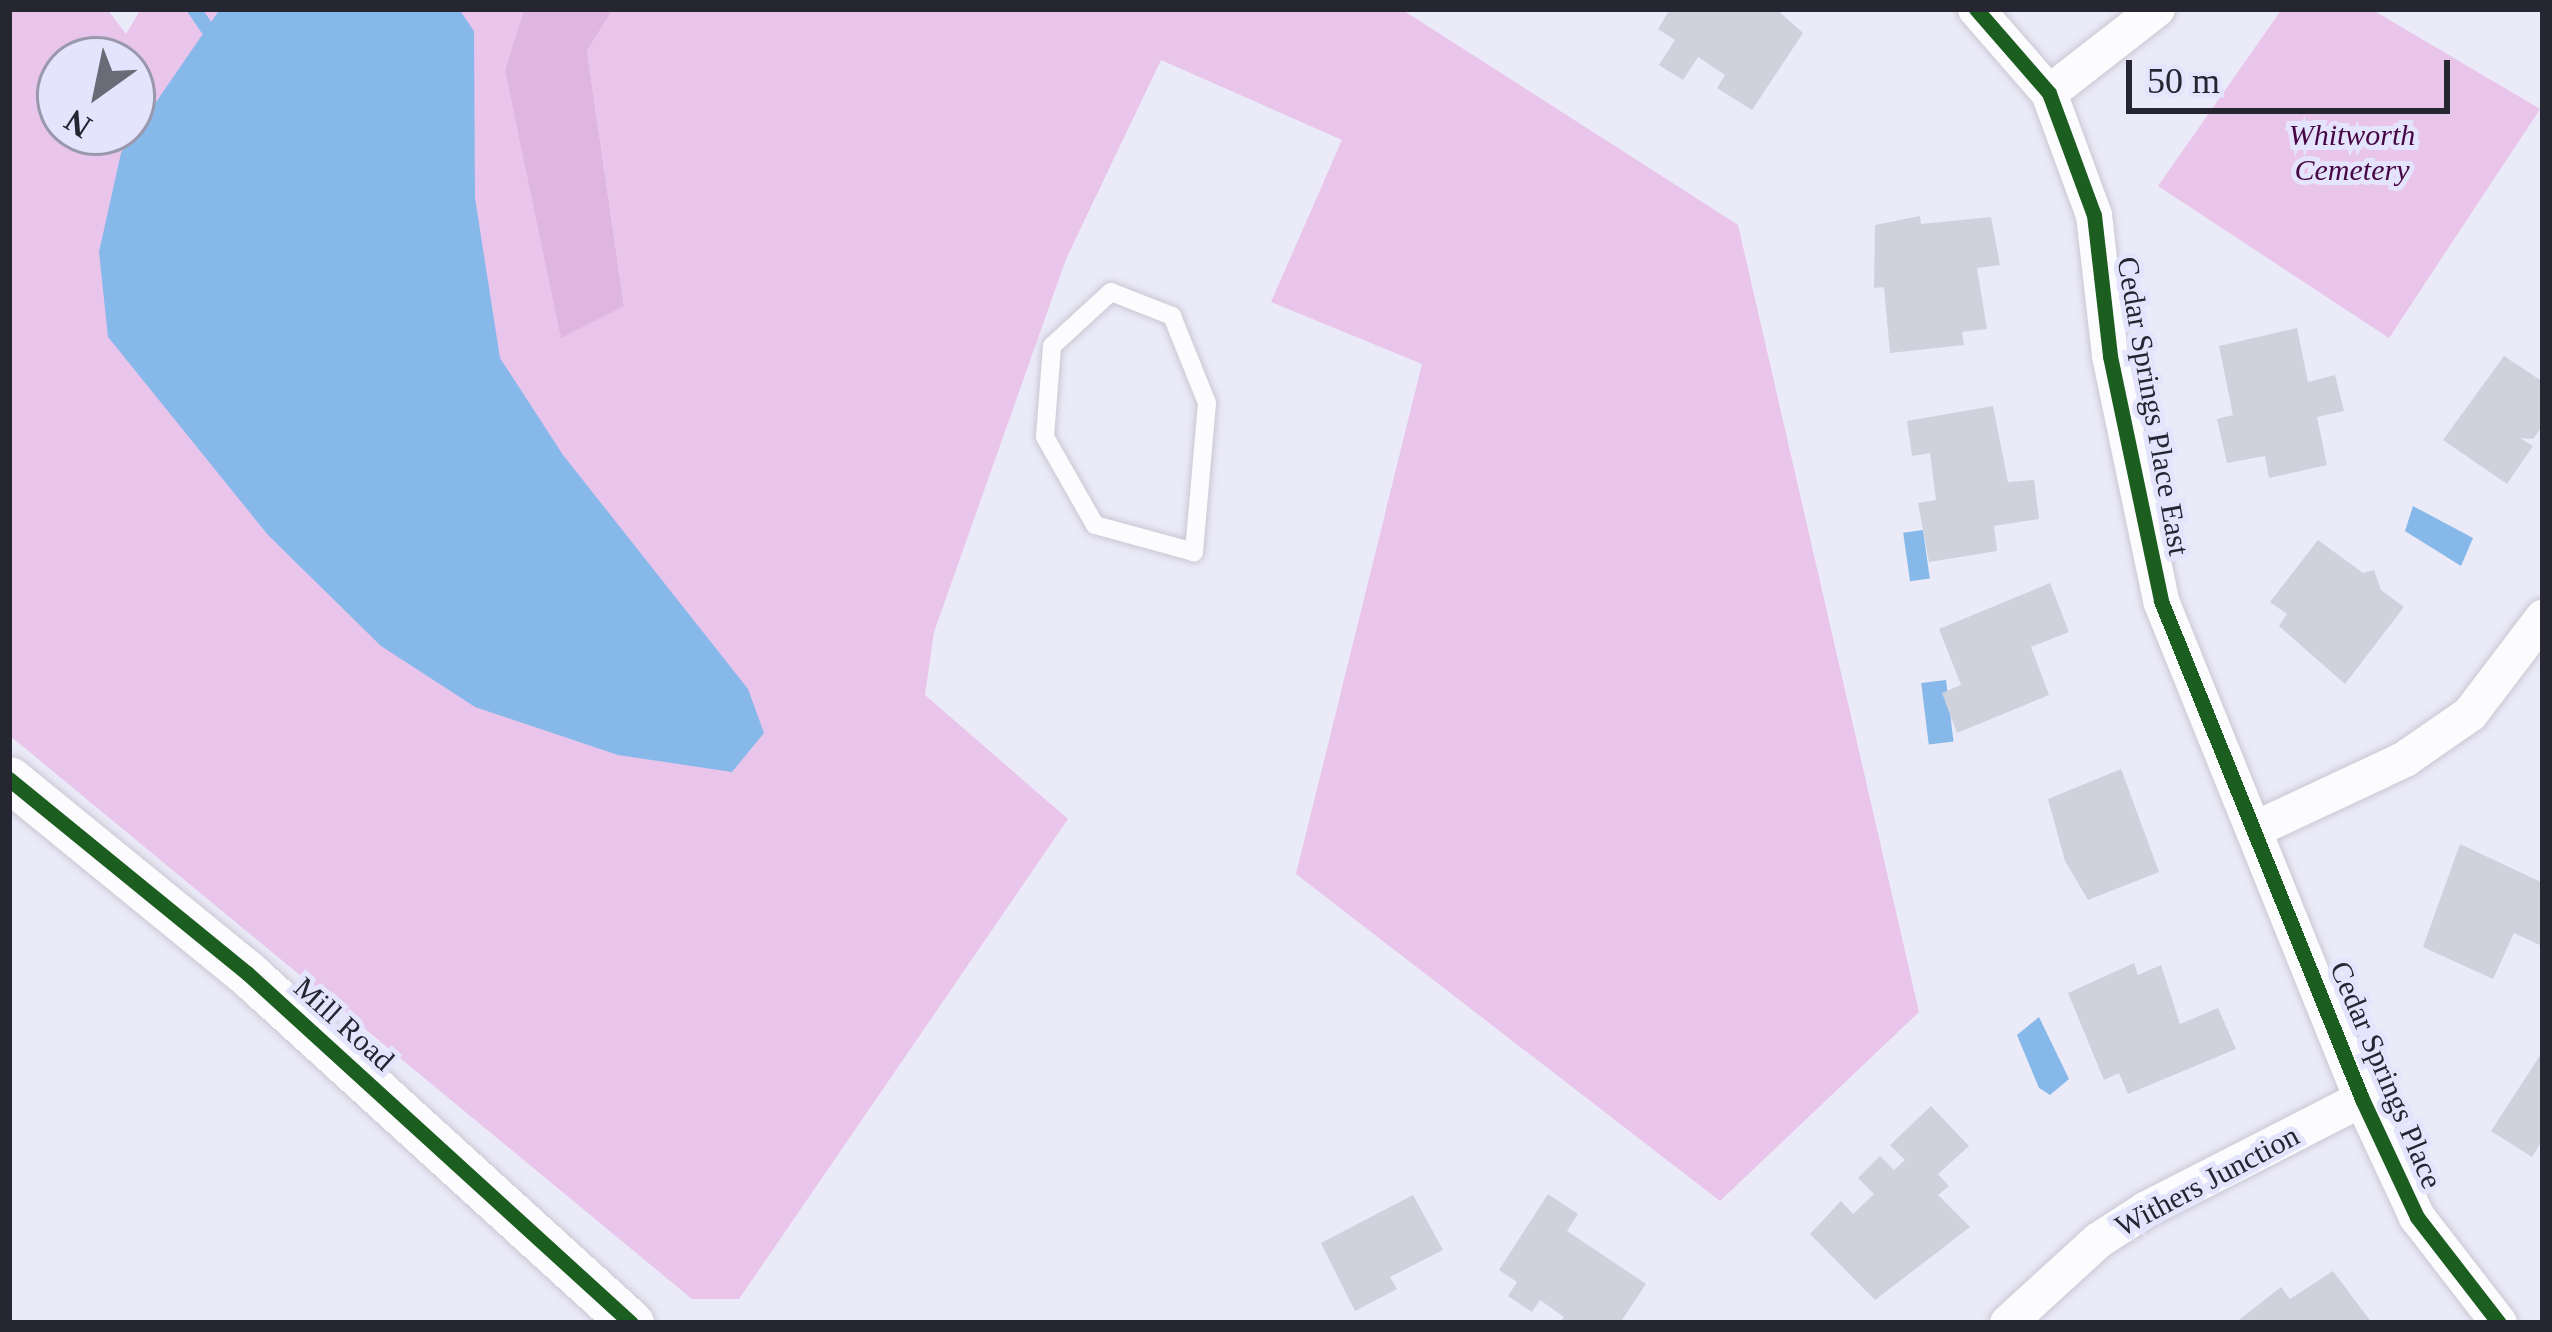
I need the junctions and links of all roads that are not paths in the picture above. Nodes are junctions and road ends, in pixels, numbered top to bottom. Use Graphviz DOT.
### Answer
graph roads {
  1 [pos="1976,9"];
  2 [pos="2157,9"];
  3 [pos="2049,93"];
  4 [pos="1207,403"];
  5 [pos="2543,618"];
  6 [pos="9,778"];
  7 [pos="2258,828"];
  8 [pos="2362,1099"];
  9 [pos="632,1323"];
  10 [pos="2008,1323"];
  11 [pos="2499,1323"];
  1 -- 3 [label="street, Cedar Springs Place East"];
  2 -- 3 [label="street"];
  3 -- 7 [label="street, Cedar Springs Place East"];
  4 -- 4 [label="lane"];
  5 -- 7 [label="street"];
  6 -- 9 [label="street, Mill Road"];
  7 -- 8 [label="street, Cedar Springs Place"];
  8 -- 10 [label="street, Withers Junction"];
  8 -- 11 [label="street, Cedar Springs Place"];
}
